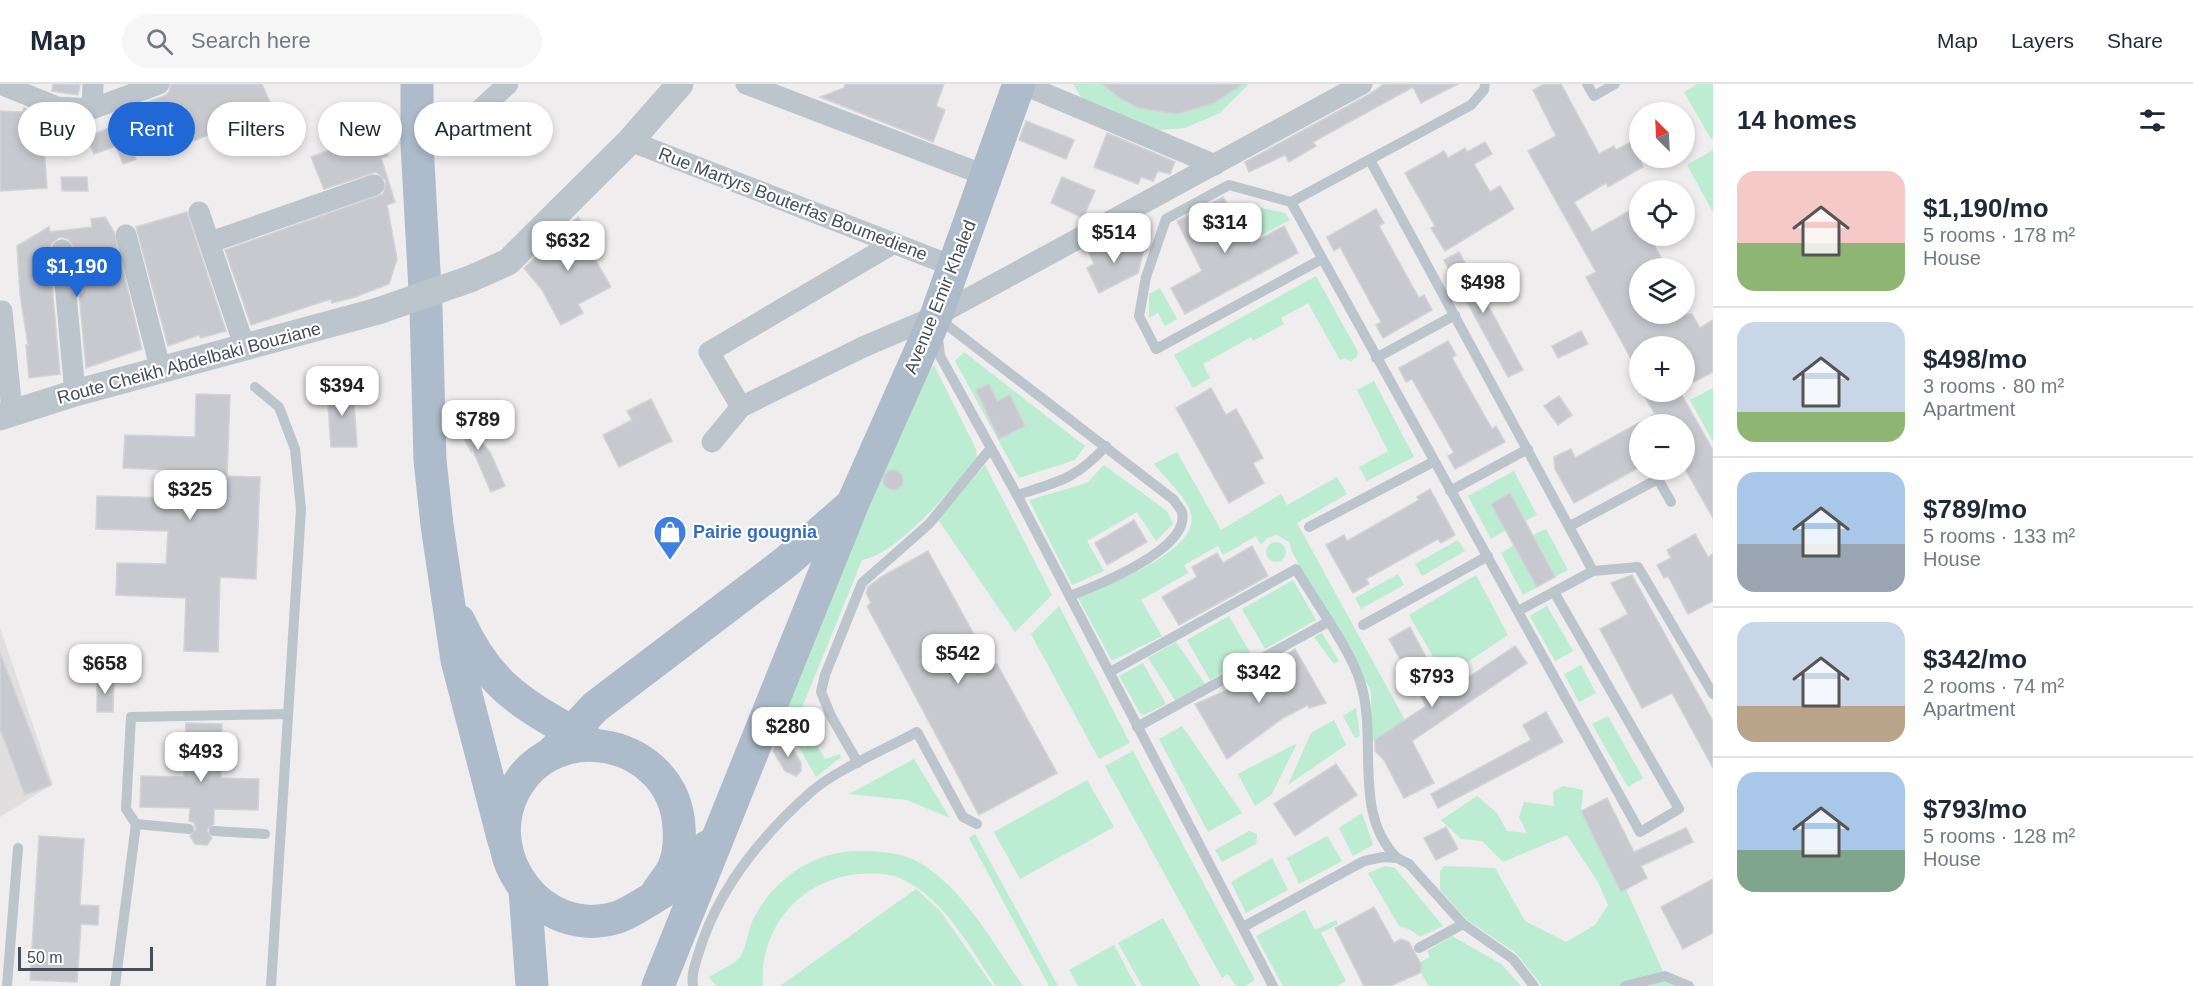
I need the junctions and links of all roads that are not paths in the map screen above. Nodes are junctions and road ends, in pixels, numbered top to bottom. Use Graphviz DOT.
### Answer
graph roads {
  1 [pos="0,84"];
  2 [pos="93,84"];
  3 [pos="159,84"];
  4 [pos="417,84"];
  5 [pos="508,84"];
  6 [pos="680,84"];
  7 [pos="746,84"];
  8 [pos="1021,84"];
  9 [pos="1362,84"];
  10 [pos="1485,84"];
  11 [pos="1587,84"];
  12 [pos="1616,84"];
  13 [pos="45,102"];
  14 [pos="92,102"];
  15 [pos="488,102"];
  16 [pos="96,108"];
  17 [pos="630,141"];
  18 [pos="1370,160"];
  19 [pos="1215,165"];
  20 [pos="987,176"];
  21 [pos="374,185"];
  22 [pos="1291,201"];
  23 [pos="199,212"];
  24 [pos="126,235"];
  25 [pos="212,242"];
  26 [pos="894,243"];
  27 [pos="62,250"];
  28 [pos="1322,259"];
  29 [pos="955,267"];
  30 [pos="2,311"];
  31 [pos="1455,315"];
  32 [pos="936,316"];
  33 [pos="245,348"];
  34 [pos="1376,358"];
  35 [pos="161,371"];
  36 [pos="255,387"];
  37 [pos="75,393"];
  38 [pos="741,407"];
  39 [pos="6,414"];
  40 [pos="712,442"];
  41 [pos="1106,446"];
  42 [pos="991,448"];
  43 [pos="1528,449"];
  44 [pos="1433,462"];
  45 [pos="1450,491"];
  46 [pos="1017,495"];
  47 [pos="1671,502"];
  48 [pos="852,505"];
  49 [pos="1570,526"];
  50 [pos="1309,527"];
  51 [pos="1488,556"];
  52 [pos="1593,571"];
  53 [pos="1554,592"];
  54 [pos="447,594"];
  55 [pos="1070,596"];
  56 [pos="1518,611"];
  57 [pos="1328,622"];
  58 [pos="1363,626"];
  59 [pos="1110,672"];
  60 [pos="1713,694"];
  61 [pos="595,707"];
  62 [pos="528,708"];
  63 [pos="288,714"];
  64 [pos="1137,727"];
  65 [pos="572,744"];
  66 [pos="858,763"];
  67 [pos="679,812"];
  68 [pos="729,815"];
  69 [pos="136,824"];
  70 [pos="977,824"];
  71 [pos="189,829"];
  72 [pos="214,831"];
  73 [pos="265,834"];
  74 [pos="504,841"];
  75 [pos="18,848"];
  76 [pos="1397,858"];
  77 [pos="692,870"];
  78 [pos="525,890"];
  79 [pos="656,894"];
  80 [pos="683,924"];
  81 [pos="1463,924"];
  82 [pos="1243,927"];
  83 [pos="1419,948"];
  84 [pos="1268,984"];
  85 [pos="7,986"];
  86 [pos="115,986"];
  87 [pos="271,986"];
  88 [pos="532,986"];
  89 [pos="658,986"];
  90 [pos="693,986"];
  91 [pos="1534,986"];
  92 [pos="1625,986"];
  93 [pos="1689,986"];
  1 -- 13 [label="street"];
  2 -- 14 [label="street"];
  3 -- 16 [label="street"];
  4 -- 54 [label="main road"];
  5 -- 15 [label="street"];
  6 -- 17 [label="street"];
  7 -- 20 [label="street"];
  8 -- 19 [label="street"];
  8 -- 20 [label="main road, Avenue Emir Khaled"];
  9 -- 19 [label="street"];
  10 -- 18 [label="lane"];
  11 -- 12 [label="lane"];
  17 -- 26 [label="street, Rue Martyrs Bouterfas Boumediene"];
  17 -- 33 [label="street, Route Cheikh Abdelbaki Bouziane, bridge"];
  18 -- 22 [label="lane"];
  18 -- 31 [label="lane"];
  19 -- 32 [label="street"];
  20 -- 29 [label="main road, Avenue Emir Khaled"];
  21 -- 25 [label="street"];
  22 -- 28 [label="lane"];
  22 -- 28 [label="lane"];
  23 -- 25 [label="street"];
  24 -- 35 [label="street"];
  25 -- 33 [label="street"];
  26 -- 29 [label="street, Rue Martyrs Bouterfas Boumediene"];
  26 -- 38 [label="street"];
  27 -- 37 [label="street"];
  28 -- 34 [label="lane"];
  29 -- 32 [label="main road, Avenue Emir Khaled"];
  30 -- 39 [label="street"];
  31 -- 34 [label="lane"];
  31 -- 43 [label="lane"];
  32 -- 38 [label="street"];
  32 -- 41 [label="lane"];
  32 -- 42 [label="lane"];
  32 -- 48 [label="main road, Avenue Emir Khaled"];
  33 -- 35 [label="street, Route Cheikh Abdelbaki Bouziane"];
  34 -- 44 [label="lane"];
  35 -- 37 [label="street, Route Cheikh Abdelbaki Bouziane"];
  36 -- 63 [label="lane"];
  37 -- 39 [label="street, Route Cheikh Abdelbaki Bouziane"];
  38 -- 40 [label="street"];
  41 -- 46 [label="lane"];
  41 -- 55 [label="lane"];
  42 -- 46 [label="lane"];
  42 -- 66 [label="lane"];
  43 -- 45 [label="lane"];
  43 -- 49 [label="lane"];
  44 -- 45 [label="lane"];
  44 -- 50 [label="lane"];
  45 -- 51 [label="lane"];
  46 -- 55 [label="lane"];
  47 -- 49 [label="lane"];
  48 -- 61 [label="main road"];
  48 -- 68 [label="main road, Avenue Emir Khaled"];
  49 -- 52 [label="lane"];
  51 -- 56 [label="lane"];
  51 -- 58 [label="lane"];
  52 -- 53 [label="lane"];
  52 -- 60 [label="lane"];
  53 -- 56 [label="lane"];
  53 -- 56 [label="lane"];
  54 -- 62 [label="main road"];
  54 -- 74 [label="main road"];
  55 -- 59 [label="lane"];
  57 -- 59 [label="lane"];
  57 -- 64 [label="lane"];
  57 -- 76 [label="lane"];
  59 -- 64 [label="lane"];
  61 -- 62 [label="main road"];
  61 -- 65 [label="main road"];
  62 -- 65 [label="main road"];
  63 -- 69 [label="lane"];
  63 -- 87 [label="lane"];
  64 -- 82 [label="lane"];
  65 -- 67 [label="main road"];
  65 -- 74 [label="main road"];
  66 -- 70 [label="lane"];
  66 -- 90 [label="lane"];
  67 -- 77 [label="main road"];
  67 -- 79 [label="main road"];
  68 -- 77 [label="main road"];
  68 -- 80 [label="main road"];
  69 -- 71 [label="lane"];
  69 -- 86 [label="lane"];
  72 -- 73 [label="lane"];
  74 -- 78 [label="main road"];
  75 -- 85 [label="lane"];
  76 -- 81 [label="lane"];
  76 -- 82 [label="lane"];
  77 -- 79 [label="main road"];
  77 -- 80 [label="main road"];
  78 -- 79 [label="main road"];
  78 -- 88 [label="main road"];
  80 -- 89 [label="main road"];
  81 -- 83 [label="lane"];
  81 -- 91 [label="lane"];
  82 -- 84 [label="lane"];
  92 -- 93 [label="lane"];
}
